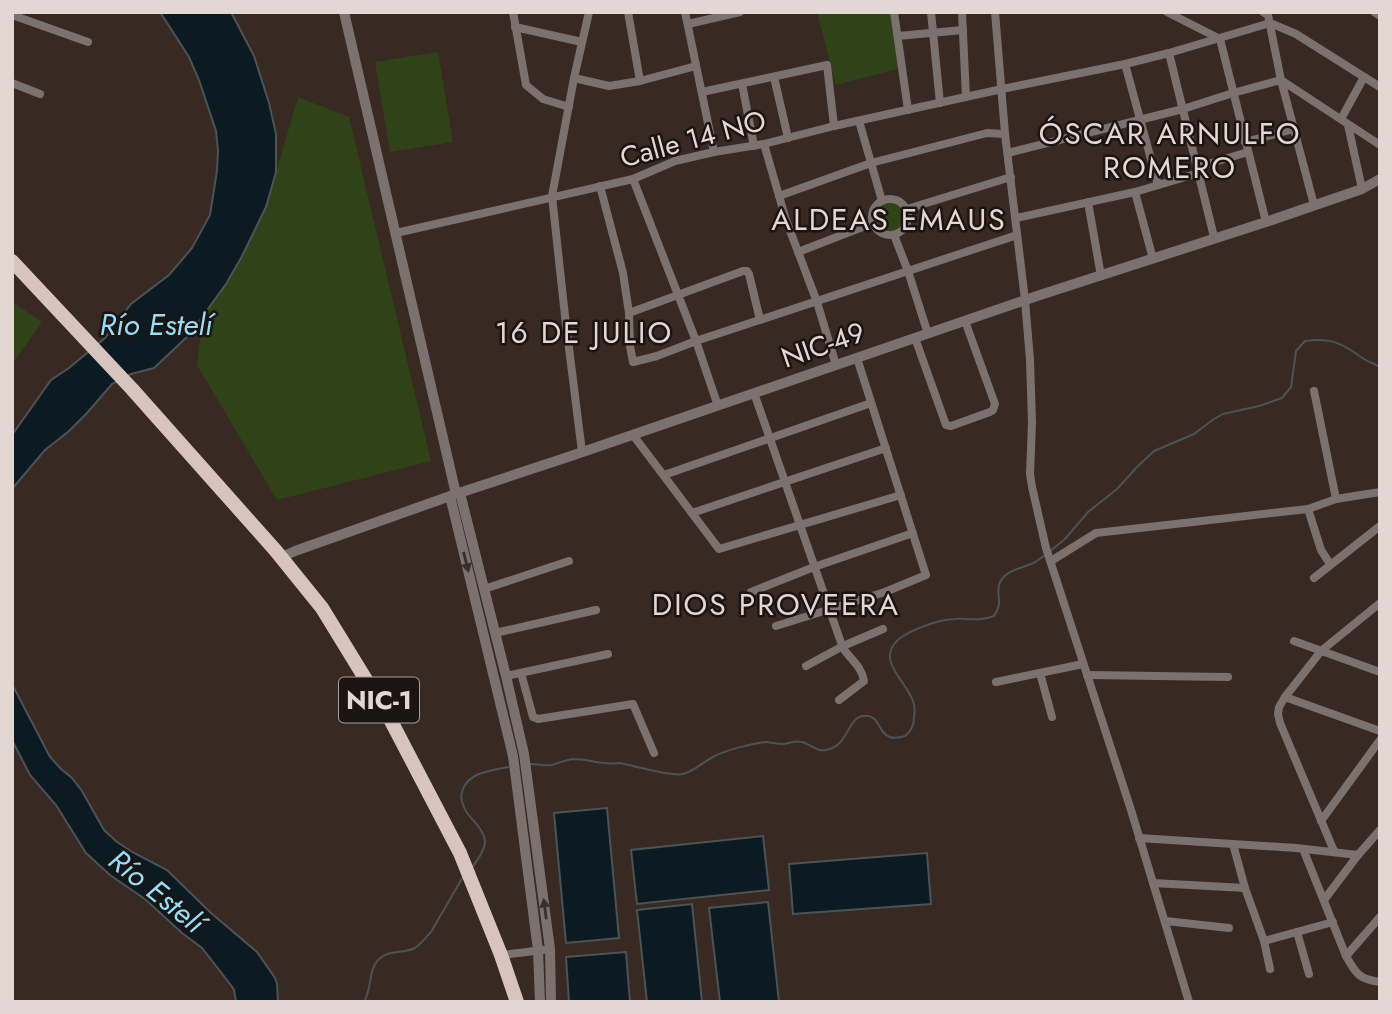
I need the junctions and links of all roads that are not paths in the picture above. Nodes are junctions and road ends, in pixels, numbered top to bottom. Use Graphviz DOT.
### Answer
graph roads {
  1 [pos="344,12"];
  2 [pos="513,12"];
  3 [pos="589,12"];
  4 [pos="628,12"];
  5 [pos="685,12"];
  6 [pos="740,12"];
  7 [pos="894,12"];
  8 [pos="931,12"];
  9 [pos="962,12"];
  10 [pos="995,12"];
  11 [pos="1167,12"];
  12 [pos="1374,12"];
  13 [pos="12,15"];
  14 [pos="1268,16"];
  15 [pos="1380,16"];
  16 [pos="688,24"];
  17 [pos="515,27"];
  18 [pos="963,30"];
  19 [pos="932,34"];
  20 [pos="898,36"];
  21 [pos="1220,39"];
  22 [pos="88,42"];
  23 [pos="582,42"];
  24 [pos="1169,53"];
  25 [pos="1125,64"];
  26 [pos="696,66"];
  27 [pos="774,77"];
  28 [pos="1364,77"];
  29 [pos="574,78"];
  30 [pos="1281,80"];
  31 [pos="640,81"];
  32 [pos="12,83"];
  33 [pos="742,84"];
  34 [pos="1380,87"];
  35 [pos="1002,89"];
  36 [pos="702,92"];
  37 [pos="1233,93"];
  38 [pos="40,94"];
  39 [pos="966,97"];
  40 [pos="940,103"];
  41 [pos="569,107"];
  42 [pos="1183,108"];
  43 [pos="908,110"];
  44 [pos="1139,119"];
  45 [pos="859,121"];
  46 [pos="1345,122"];
  47 [pos="834,126"];
  48 [pos="1294,129"];
  49 [pos="1005,134"];
  50 [pos="788,138"];
  51 [pos="1245,142"];
  52 [pos="764,144"];
  53 [pos="1380,145"];
  54 [pos="754,146"];
  55 [pos="714,152"];
  56 [pos="1248,152"];
  57 [pos="1008,153"];
  58 [pos="871,163"];
  59 [pos="1198,170"];
  60 [pos="1011,177"];
  61 [pos="633,179"];
  62 [pos="1380,179"];
  63 [pos="1158,185"];
  64 [pos="600,186"];
  65 [pos="1362,189"];
  66 [pos="1135,191"];
  67 [pos="552,196"];
  68 [pos="779,196"];
  69 [pos="882,201"];
  70 [pos="1088,202"];
  71 [pos="1314,205"];
  72 [pos="906,209"];
  73 [pos="1016,218"];
  74 [pos="1266,222"];
  75 [pos="873,223"];
  76 [pos="396,233"];
  77 [pos="894,235"];
  78 [pos="1017,235"];
  79 [pos="1214,237"];
  80 [pos="798,252"];
  81 [pos="1153,259"];
  82 [pos="12,261"];
  83 [pos="908,271"];
  84 [pos="1101,276"];
  85 [pos="678,295"];
  86 [pos="1025,300"];
  87 [pos="817,302"];
  88 [pos="629,313"];
  89 [pos="760,320"];
  90 [pos="965,321"];
  91 [pos="928,334"];
  92 [pos="915,338"];
  93 [pos="696,341"];
  94 [pos="857,358"];
  95 [pos="836,365"];
  96 [pos="1314,391"];
  97 [pos="754,393"];
  98 [pos="872,403"];
  99 [pos="718,406"];
  100 [pos="633,435"];
  101 [pos="770,439"];
  102 [pos="886,448"];
  103 [pos="582,452"];
  104 [pos="664,475"];
  105 [pos="785,482"];
  106 [pos="1380,492"];
  107 [pos="455,494"];
  108 [pos="901,495"];
  109 [pos="1336,499"];
  110 [pos="1308,509"];
  111 [pos="692,513"];
  112 [pos="800,526"];
  113 [pos="1380,526"];
  114 [pos="913,533"];
  115 [pos="1048,556"];
  116 [pos="282,557"];
  117 [pos="569,561"];
  118 [pos="1330,564"];
  119 [pos="814,567"];
  120 [pos="1314,578"];
  121 [pos="484,589"];
  122 [pos="751,592"];
  123 [pos="1380,603"];
  124 [pos="596,610"];
  125 [pos="829,611"];
  126 [pos="776,626"];
  127 [pos="883,629"];
  128 [pos="495,633"];
  129 [pos="1294,641"];
  130 [pos="843,646"];
  131 [pos="1321,651"];
  132 [pos="608,654"];
  133 [pos="1083,664"];
  134 [pos="806,666"];
  135 [pos="1380,672"];
  136 [pos="521,673"];
  137 [pos="1040,673"];
  138 [pos="1087,675"];
  139 [pos="506,676"];
  140 [pos="494,677"];
  141 [pos="1228,677"];
  142 [pos="996,682"];
  143 [pos="1285,697"];
  144 [pos="839,699"];
  145 [pos="1052,716"];
  146 [pos="1380,731"];
  147 [pos="1380,740"];
  148 [pos="654,753"];
  149 [pos="518,755"];
  150 [pos="1321,821"];
  151 [pos="1380,830"];
  152 [pos="1139,838"];
  153 [pos="1233,844"];
  154 [pos="1303,849"];
  155 [pos="1334,851"];
  156 [pos="1358,855"];
  157 [pos="1153,883"];
  158 [pos="1245,888"];
  159 [pos="1324,900"];
  160 [pos="1380,917"];
  161 [pos="1166,921"];
  162 [pos="1333,922"];
  163 [pos="1229,928"];
  164 [pos="1297,932"];
  165 [pos="1264,941"];
  166 [pos="544,950"];
  167 [pos="501,955"];
  168 [pos="1346,956"];
  169 [pos="1270,969"];
  170 [pos="1309,974"];
  171 [pos="1380,982"];
  172 [pos="517,1002"];
  173 [pos="540,1002"];
  174 [pos="551,1002"];
  175 [pos="1189,1002"];
  1 -- 76 [label="street"];
  2 -- 17 [label="street"];
  3 -- 23 [label="street"];
  4 -- 31 [label="street"];
  5 -- 16 [label="street"];
  6 -- 16 [label="street"];
  7 -- 20 [label="street"];
  8 -- 19 [label="street"];
  9 -- 18 [label="street"];
  10 -- 35 [label="street"];
  11 -- 21 [label="street"];
  12 -- 15 [label="street"];
  13 -- 22 [label="street"];
  14 -- 21 [label="street, Calle 14 NO"];
  14 -- 28 [label="street"];
  14 -- 30 [label="street"];
  16 -- 26 [label="street"];
  17 -- 23 [label="street"];
  17 -- 41 [label="street"];
  18 -- 19 [label="street"];
  18 -- 39 [label="street"];
  19 -- 20 [label="street"];
  19 -- 40 [label="street"];
  20 -- 43 [label="street"];
  21 -- 24 [label="street, Calle 14 NO"];
  21 -- 37 [label="street"];
  23 -- 29 [label="street"];
  24 -- 25 [label="street, Calle 14 NO"];
  24 -- 42 [label="street"];
  25 -- 35 [label="street, Calle 14 NO"];
  25 -- 44 [label="street"];
  26 -- 31 [label="street"];
  26 -- 36 [label="street"];
  27 -- 33 [label="street"];
  27 -- 47 [label="street"];
  27 -- 50 [label="street"];
  28 -- 34 [label="street"];
  28 -- 46 [label="street"];
  29 -- 31 [label="street"];
  29 -- 41 [label="street"];
  30 -- 37 [label="street"];
  30 -- 46 [label="street"];
  30 -- 48 [label="street"];
  32 -- 38 [label="street"];
  33 -- 36 [label="street"];
  33 -- 54 [label="street"];
  35 -- 39 [label="street, Calle 14 NO"];
  35 -- 49 [label="street"];
  36 -- 55 [label="street"];
  37 -- 42 [label="street"];
  37 -- 51 [label="street"];
  39 -- 40 [label="street, Calle 14 NO"];
  40 -- 43 [label="street, Calle 14 NO"];
  41 -- 67 [label="street"];
  42 -- 44 [label="street"];
  42 -- 59 [label="street"];
  43 -- 45 [label="street, Calle 14 NO"];
  44 -- 57 [label="street"];
  44 -- 63 [label="street"];
  45 -- 47 [label="street, Calle 14 NO"];
  45 -- 58 [label="street"];
  46 -- 53 [label="street"];
  46 -- 65 [label="street"];
  47 -- 50 [label="street, Calle 14 NO"];
  48 -- 51 [label="street"];
  48 -- 71 [label="street"];
  49 -- 57 [label="street"];
  49 -- 58 [label="street"];
  50 -- 52 [label="street, Calle 14 NO"];
  51 -- 56 [label="street"];
  52 -- 54 [label="street, Calle 14 NO"];
  52 -- 68 [label="street"];
  54 -- 55 [label="street, Calle 14 NO"];
  55 -- 61 [label="street, Calle 14 NO"];
  56 -- 59 [label="street"];
  56 -- 74 [label="street"];
  57 -- 60 [label="street"];
  58 -- 68 [label="street"];
  58 -- 69 [label="street"];
  59 -- 63 [label="street"];
  59 -- 79 [label="street"];
  60 -- 72 [label="street"];
  60 -- 73 [label="street"];
  61 -- 64 [label="street, Calle 14 NO"];
  61 -- 85 [label="street"];
  62 -- 65 [label="street, NIC-49 / NIC-49"];
  63 -- 66 [label="street"];
  64 -- 67 [label="street, Calle 14 NO"];
  64 -- 88 [label="street"];
  65 -- 71 [label="street, NIC-49 / NIC-49"];
  66 -- 70 [label="street"];
  66 -- 81 [label="street"];
  67 -- 76 [label="street, Calle 14 NO"];
  67 -- 103 [label="street"];
  68 -- 80 [label="street"];
  69 -- 72 [label="street"];
  69 -- 75 [label="street"];
  70 -- 73 [label="street"];
  70 -- 84 [label="street"];
  71 -- 74 [label="street, NIC-49 / NIC-49"];
  72 -- 77 [label="street"];
  73 -- 78 [label="street"];
  74 -- 79 [label="street, NIC-49 / NIC-49"];
  75 -- 77 [label="street"];
  75 -- 80 [label="street"];
  76 -- 107 [label="street"];
  77 -- 83 [label="street"];
  78 -- 83 [label="street"];
  78 -- 86 [label="street"];
  79 -- 81 [label="street, NIC-49 / NIC-49"];
  80 -- 87 [label="street"];
  81 -- 84 [label="street, NIC-49 / NIC-49"];
  82 -- 116 [label="highway, NIC-1"];
  83 -- 87 [label="street"];
  83 -- 91 [label="street"];
  84 -- 86 [label="street, NIC-49 / NIC-49"];
  85 -- 88 [label="street"];
  85 -- 89 [label="street"];
  85 -- 93 [label="street"];
  86 -- 90 [label="street, NIC-49 / NIC-49"];
  86 -- 115 [label="street"];
  87 -- 89 [label="street"];
  87 -- 95 [label="street"];
  88 -- 93 [label="street"];
  89 -- 93 [label="street"];
  90 -- 91 [label="street, NIC-49 / NIC-49"];
  90 -- 92 [label="street"];
  91 -- 92 [label="street, NIC-49 / NIC-49"];
  92 -- 94 [label="street, NIC-49 / NIC-49"];
  93 -- 99 [label="street"];
  94 -- 95 [label="street, NIC-49 / NIC-49"];
  94 -- 98 [label="street"];
  95 -- 97 [label="street, NIC-49 / NIC-49"];
  96 -- 109 [label="street"];
  97 -- 99 [label="street, NIC-49 / NIC-49"];
  97 -- 101 [label="street"];
  98 -- 101 [label="street"];
  98 -- 102 [label="street"];
  99 -- 100 [label="street, NIC-49 / NIC-49"];
  100 -- 103 [label="street, NIC-49 / NIC-49"];
  100 -- 104 [label="street"];
  101 -- 104 [label="street"];
  101 -- 105 [label="street"];
  102 -- 105 [label="street"];
  102 -- 108 [label="street"];
  103 -- 107 [label="street, NIC-49 / NIC-49"];
  104 -- 111 [label="street"];
  105 -- 111 [label="street"];
  105 -- 112 [label="street"];
  106 -- 109 [label="street"];
  107 -- 116 [label="street, NIC-49 / NIC-49"];
  107 -- 121 [label="street"];
  107 -- 140 [label="street, one-way"];
  108 -- 112 [label="street"];
  108 -- 114 [label="street"];
  109 -- 110 [label="street"];
  110 -- 115 [label="street"];
  110 -- 118 [label="street"];
  111 -- 112 [label="street"];
  112 -- 119 [label="street"];
  113 -- 118 [label="street"];
  114 -- 119 [label="street"];
  114 -- 125 [label="street"];
  115 -- 133 [label="street"];
  116 -- 167 [label="highway, NIC-1"];
  117 -- 121 [label="street"];
  118 -- 120 [label="street"];
  119 -- 122 [label="street"];
  119 -- 125 [label="street"];
  121 -- 128 [label="street"];
  123 -- 131 [label="street"];
  124 -- 128 [label="street"];
  125 -- 126 [label="street"];
  125 -- 130 [label="street"];
  127 -- 130 [label="street"];
  128 -- 139 [label="street"];
  129 -- 131 [label="street"];
  130 -- 134 [label="street"];
  130 -- 144 [label="street"];
  131 -- 135 [label="street"];
  131 -- 143 [label="street"];
  132 -- 136 [label="street"];
  133 -- 137 [label="street"];
  133 -- 138 [label="street"];
  136 -- 139 [label="street"];
  136 -- 148 [label="street"];
  137 -- 142 [label="street"];
  137 -- 145 [label="street"];
  138 -- 141 [label="street"];
  138 -- 152 [label="street"];
  139 -- 140 [label="street"];
  139 -- 149 [label="street"];
  140 -- 149 [label="street"];
  143 -- 146 [label="street"];
  143 -- 150 [label="street"];
  147 -- 150 [label="street"];
  149 -- 166 [label="street"];
  150 -- 155 [label="street"];
  151 -- 156 [label="street"];
  152 -- 153 [label="street"];
  152 -- 157 [label="street"];
  153 -- 154 [label="street"];
  153 -- 158 [label="street"];
  154 -- 155 [label="street"];
  154 -- 159 [label="street"];
  155 -- 156 [label="street"];
  156 -- 159 [label="street"];
  157 -- 158 [label="street"];
  157 -- 161 [label="street"];
  158 -- 165 [label="street"];
  159 -- 162 [label="street"];
  160 -- 168 [label="street"];
  161 -- 163 [label="street"];
  161 -- 175 [label="street"];
  162 -- 164 [label="street"];
  162 -- 168 [label="street"];
  164 -- 165 [label="street"];
  164 -- 170 [label="street"];
  165 -- 169 [label="street"];
  166 -- 167 [label="street"];
  166 -- 173 [label="street"];
  166 -- 174 [label="street"];
  167 -- 172 [label="highway, NIC-1"];
  168 -- 171 [label="street"];
}
